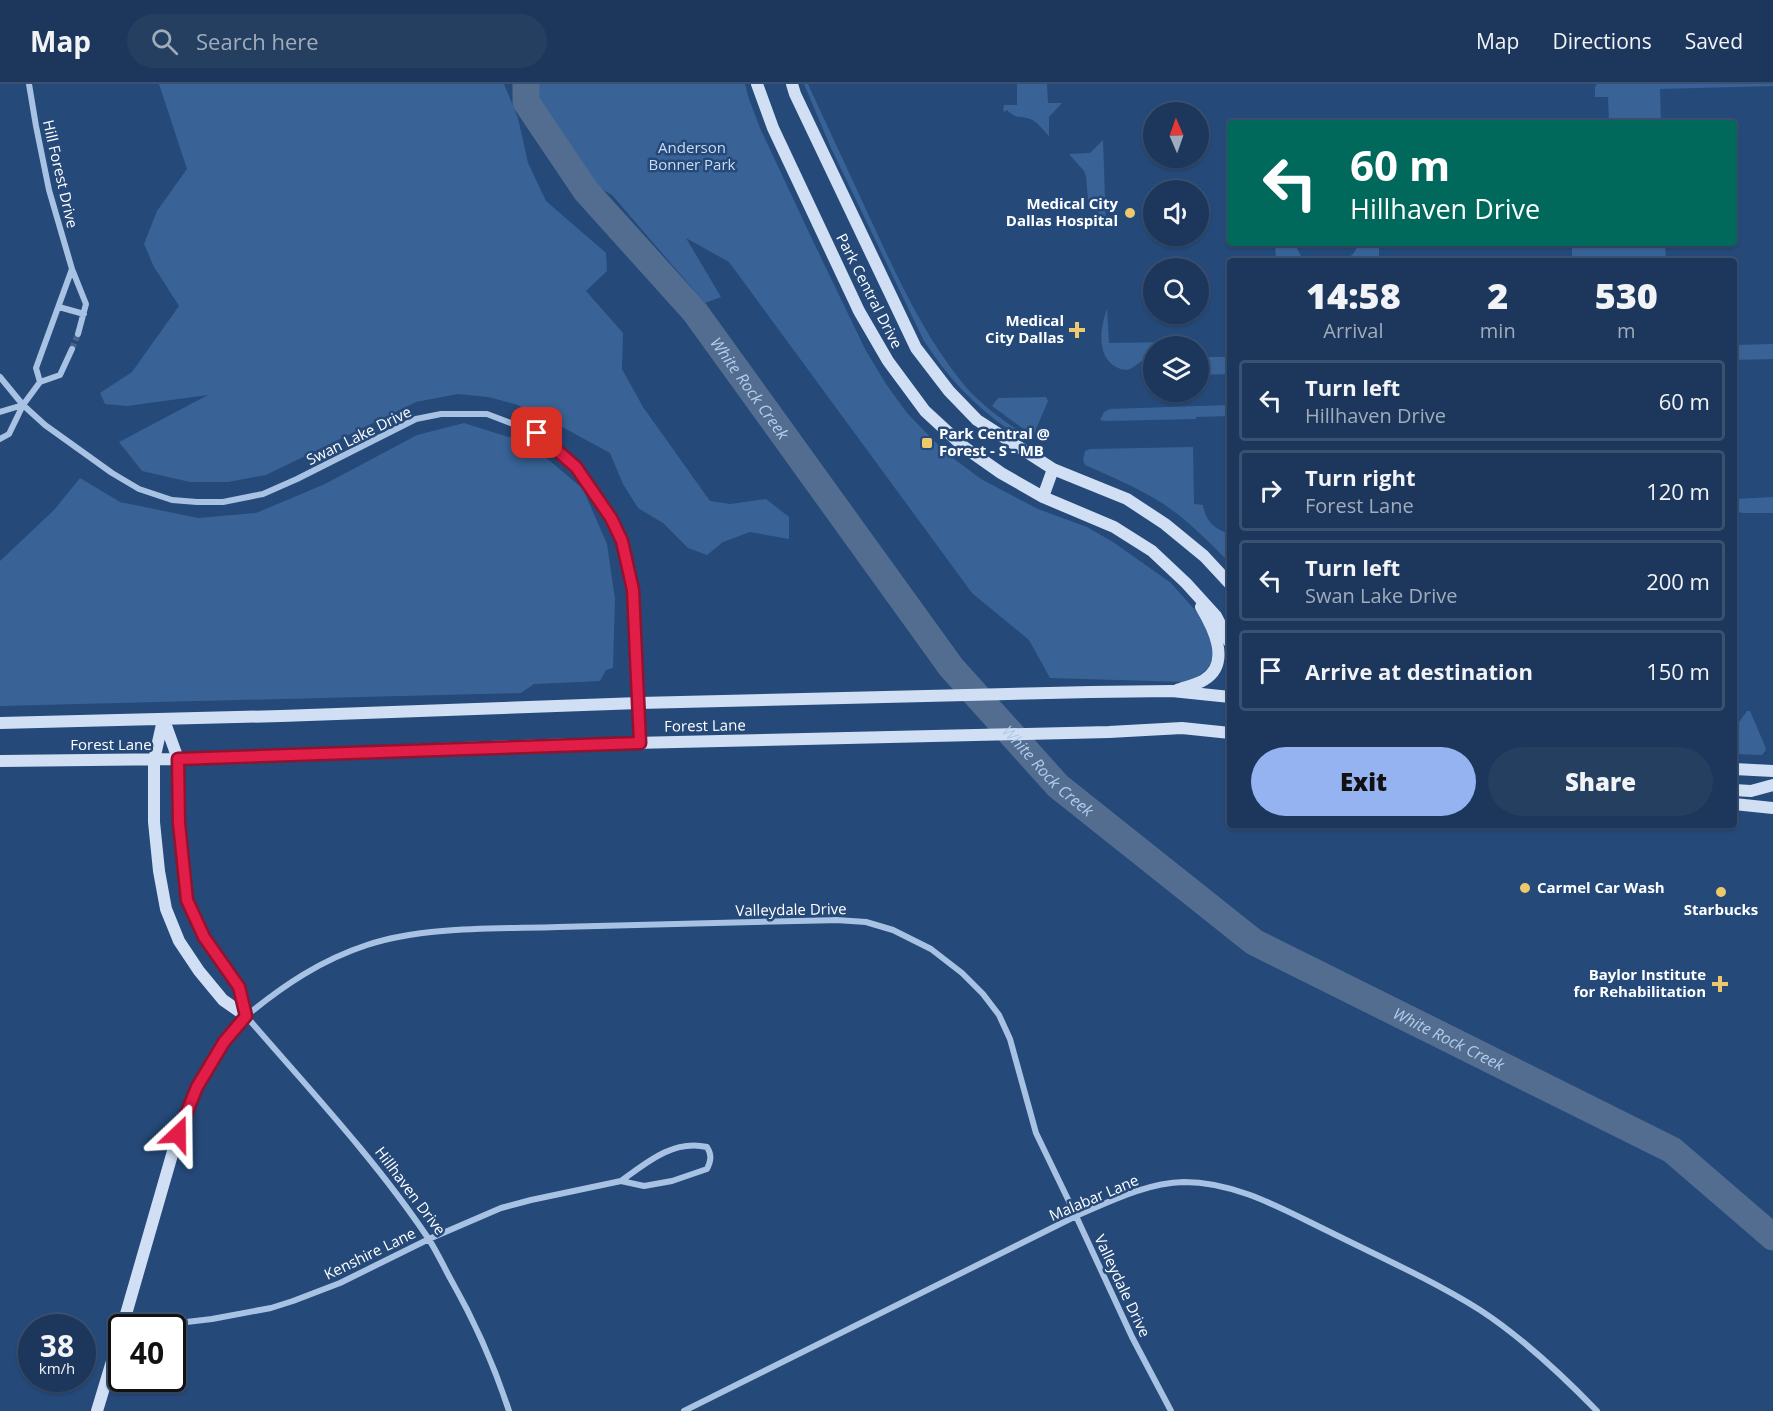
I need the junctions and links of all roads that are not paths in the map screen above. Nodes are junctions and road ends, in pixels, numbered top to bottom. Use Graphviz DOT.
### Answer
graph roads {
  1 [pos="29,84"];
  2 [pos="757,84"];
  3 [pos="792,84"];
  4 [pos="72,269"];
  5 [pos="58,306"];
  6 [pos="84,314"];
  7 [pos="78,334"];
  8 [pos="72,349"];
  9 [pos="0,377"];
  10 [pos="40,382"];
  11 [pos="22,405"];
  12 [pos="0,412"];
  13 [pos="0,439"];
  14 [pos="1053,469"];
  15 [pos="1042,496"];
  16 [pos="1227,581"];
  17 [pos="1186,583"];
  18 [pos="1227,637"];
  19 [pos="1172,691"];
  20 [pos="1227,697"];
  21 [pos="639,703"];
  22 [pos="164,720"];
  23 [pos="0,723"];
  24 [pos="1227,733"];
  25 [pos="640,743"];
  26 [pos="178,759"];
  27 [pos="154,760"];
  28 [pos="0,761"];
  29 [pos="1737,769"];
  30 [pos="1773,771"];
  31 [pos="1773,785"];
  32 [pos="1737,790"];
  33 [pos="1737,804"];
  34 [pos="1773,808"];
  35 [pos="246,1016"];
  36 [pos="621,1181"];
  37 [pos="1076,1216"];
  38 [pos="429,1239"];
  39 [pos="126,1314"];
  40 [pos="186,1322"];
  41 [pos="108,1374"];
  42 [pos="97,1411"];
  43 [pos="509,1411"];
  44 [pos="684,1411"];
  45 [pos="1171,1411"];
  46 [pos="1597,1411"];
  1 -- 4 [label="street, Hill Forest Drive"];
  2 -- 15 [label="main road, Park Central Drive"];
  3 -- 14 [label="main road, Park Central Drive"];
  4 -- 5 [label="street"];
  4 -- 6 [label="street, Hill Forest Drive"];
  5 -- 6 [label="street"];
  5 -- 10 [label="street"];
  6 -- 7 [label="street, Hill Forest Drive"];
  8 -- 10 [label="street"];
  9 -- 11 [label="street, Swan Lake Drive"];
  10 -- 11 [label="street"];
  11 -- 12 [label="street"];
  11 -- 13 [label="street"];
  11 -- 21 [label="street, Swan Lake Drive"];
  14 -- 15 [label="main road"];
  14 -- 16 [label="main road, Park Central Drive"];
  15 -- 17 [label="main road, Park Central Drive"];
  17 -- 18 [label="main road, Park Central Drive"];
  17 -- 19 [label="main road"];
  19 -- 20 [label="main road, Forest Lane"];
  19 -- 21 [label="main road, Forest Lane"];
  21 -- 22 [label="main road, Forest Lane"];
  21 -- 25 [label="street, Swan Lake Drive"];
  22 -- 23 [label="main road, Forest Lane"];
  22 -- 26 [label="main road, Hillhaven Drive"];
  22 -- 27 [label="main road, Hillhaven Drive"];
  24 -- 25 [label="main road, Forest Lane"];
  25 -- 26 [label="main road, Forest Lane"];
  26 -- 27 [label="main road, Forest Lane"];
  26 -- 35 [label="main road, Hillhaven Drive"];
  27 -- 28 [label="main road, Forest Lane"];
  27 -- 35 [label="main road, Hillhaven Drive"];
  29 -- 30 [label="main road"];
  31 -- 32 [label="main road"];
  33 -- 34 [label="main road"];
  35 -- 37 [label="street, Valleydale Drive"];
  35 -- 38 [label="street, Hillhaven Drive"];
  35 -- 39 [label="main road"];
  36 -- 36 [label="street, Kenshire Lane"];
  36 -- 38 [label="street, Kenshire Lane"];
  37 -- 44 [label="street, Malabar Lane"];
  37 -- 45 [label="street, Valleydale Drive"];
  37 -- 46 [label="street, Malabar Lane"];
  38 -- 40 [label="street, Kenshire Lane"];
  38 -- 43 [label="street, Hillhaven Drive"];
  41 -- 42 [label="main road"];
}
